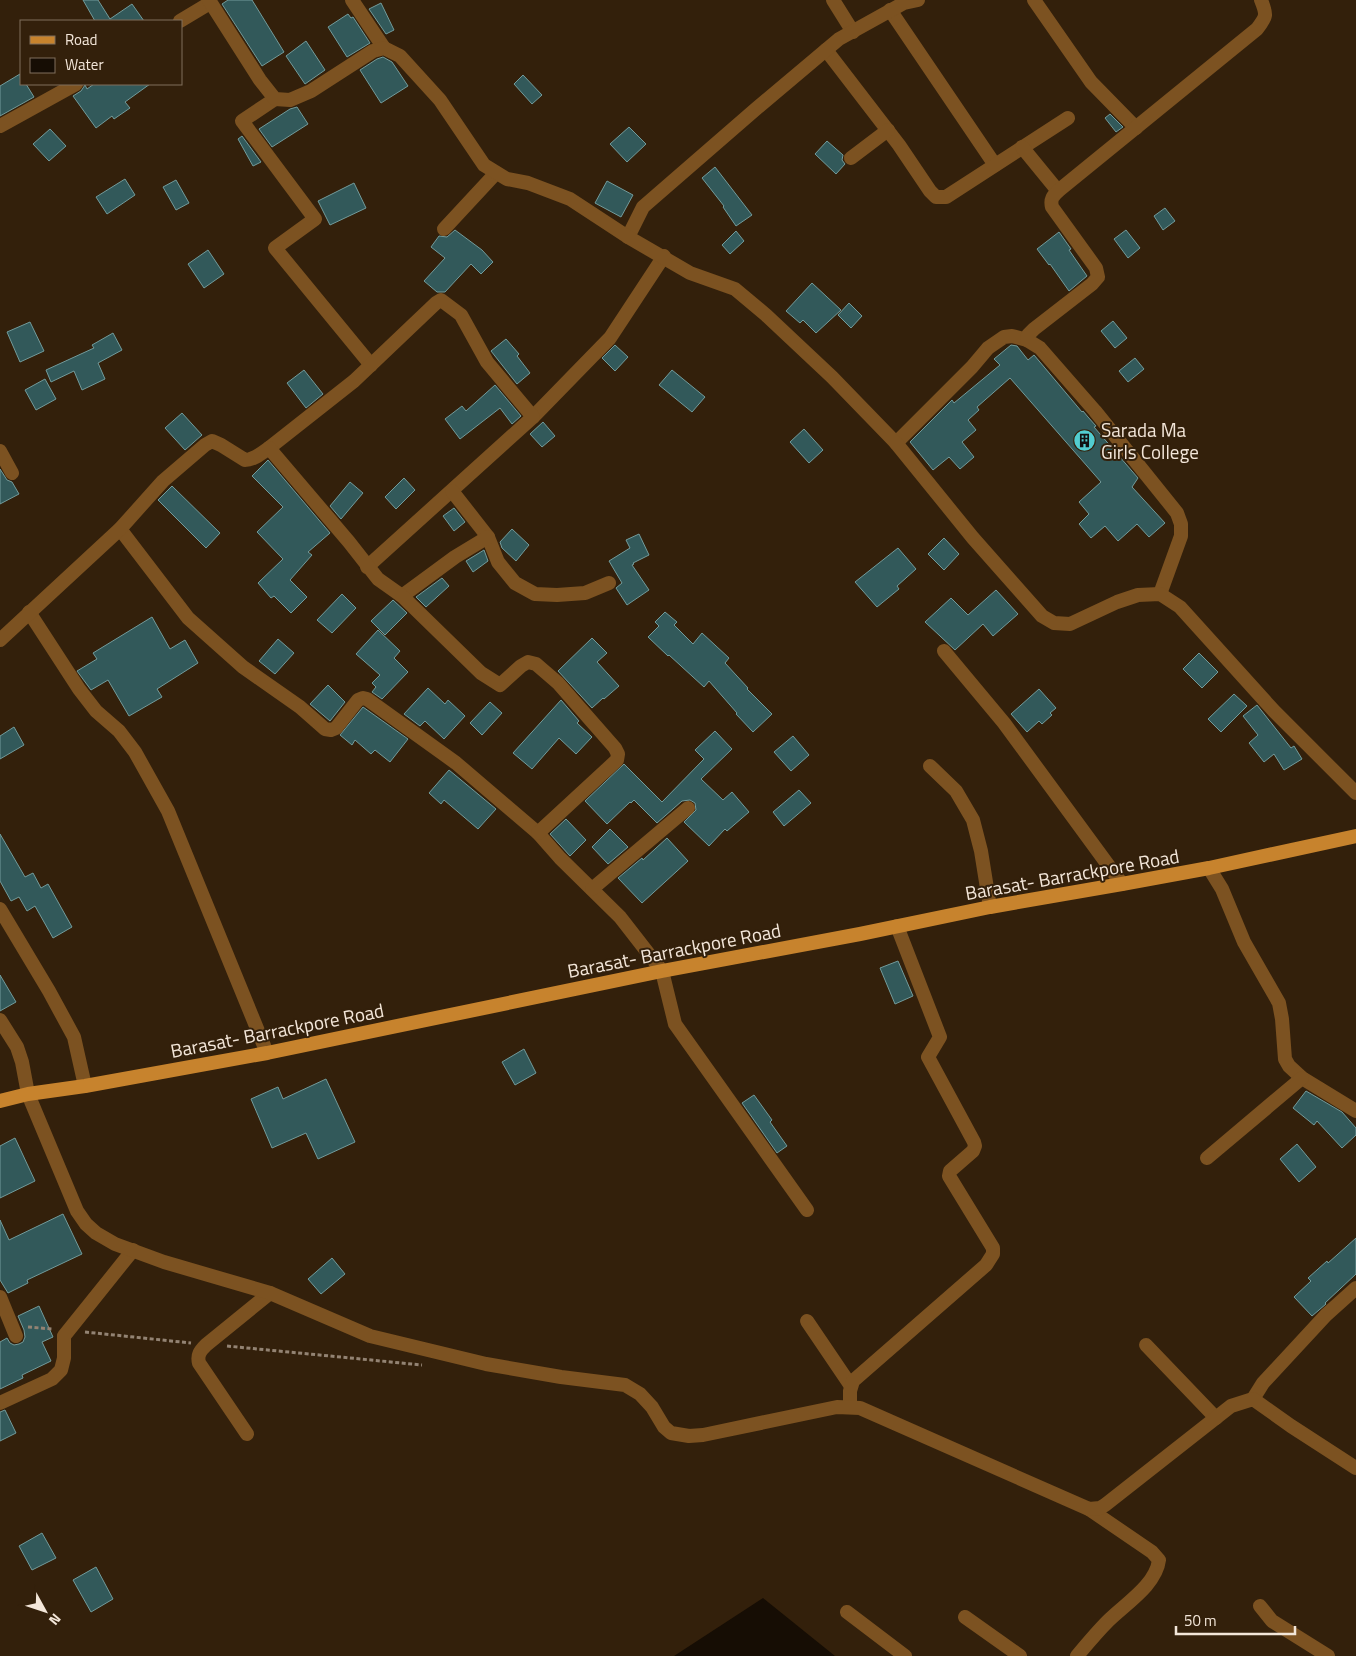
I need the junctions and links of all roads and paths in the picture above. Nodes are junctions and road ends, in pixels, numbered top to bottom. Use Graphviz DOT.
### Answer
graph roads {
  1 [pos="352,0"];
  2 [pos="833,0"];
  3 [pos="918,0"];
  4 [pos="1034,0"];
  5 [pos="1261,0"];
  6 [pos="210,1"];
  7 [pos="890,10"];
  8 [pos="182,20"];
  9 [pos="853,32"];
  10 [pos="384,48"];
  11 [pos="826,50"];
  12 [pos="74,85"];
  13 [pos="276,99"];
  14 [pos="1068,118"];
  15 [pos="0,126"];
  16 [pos="1136,128"];
  17 [pos="888,130"];
  18 [pos="1022,148"];
  19 [pos="851,158"];
  20 [pos="995,165"];
  21 [pos="496,173"];
  22 [pos="1058,191"];
  23 [pos="444,229"];
  24 [pos="628,237"];
  25 [pos="664,256"];
  26 [pos="1027,340"];
  27 [pos="371,365"];
  28 [pos="533,417"];
  29 [pos="896,443"];
  30 [pos="270,448"];
  31 [pos="0,452"];
  32 [pos="12,473"];
  33 [pos="452,491"];
  34 [pos="120,528"];
  35 [pos="488,537"];
  36 [pos="368,566"];
  37 [pos="610,583"];
  38 [pos="1160,594"];
  39 [pos="402,596"];
  40 [pos="29,612"];
  41 [pos="0,640"];
  42 [pos="944,651"];
  43 [pos="930,766"];
  44 [pos="1356,793"];
  45 [pos="688,808"];
  46 [pos="538,833"];
  47 [pos="1356,836"];
  48 [pos="1209,868"];
  49 [pos="1122,884"];
  50 [pos="592,889"];
  51 [pos="990,907"];
  52 [pos="0,909"];
  53 [pos="898,926"];
  54 [pos="662,972"];
  55 [pos="0,1020"];
  56 [pos="267,1053"];
  57 [pos="1302,1078"];
  58 [pos="84,1086"];
  59 [pos="28,1094"];
  60 [pos="0,1101"];
  61 [pos="1356,1112"];
  62 [pos="1206,1158"];
  63 [pos="806,1210"];
  64 [pos="133,1250"];
  65 [pos="1356,1288"];
  66 [pos="270,1293"];
  67 [pos="0,1297"];
  68 [pos="807,1321"];
  69 [pos="60,1330"];
  70 [pos="18,1331"];
  71 [pos="79,1332"];
  72 [pos="198,1343"];
  73 [pos="218,1345"];
  74 [pos="1146,1345"];
  75 [pos="426,1366"];
  76 [pos="851,1386"];
  77 [pos="1253,1398"];
  78 [pos="0,1403"];
  79 [pos="850,1407"];
  80 [pos="1216,1418"];
  81 [pos="247,1434"];
  82 [pos="1356,1468"];
  83 [pos="1089,1509"];
  84 [pos="1260,1606"];
  85 [pos="847,1612"];
  86 [pos="966,1617"];
  87 [pos="906,1656"];
  88 [pos="1020,1656"];
  89 [pos="1077,1656"];
  90 [pos="1328,1656"];
  1 -- 10 [label="street"];
  2 -- 9 [label="street"];
  3 -- 7 [label="street"];
  4 -- 16 [label="street"];
  5 -- 16 [label="street"];
  6 -- 8 [label="street"];
  6 -- 13 [label="street"];
  7 -- 9 [label="street"];
  7 -- 20 [label="street"];
  9 -- 11 [label="street"];
  10 -- 13 [label="street"];
  10 -- 21 [label="street"];
  11 -- 17 [label="street"];
  11 -- 24 [label="street"];
  12 -- 15 [label="street"];
  13 -- 27 [label="street"];
  14 -- 18 [label="street"];
  16 -- 22 [label="street"];
  17 -- 19 [label="street"];
  17 -- 20 [label="street"];
  18 -- 20 [label="street"];
  18 -- 22 [label="street"];
  21 -- 23 [label="street"];
  21 -- 24 [label="street"];
  22 -- 26 [label="street"];
  24 -- 25 [label="street"];
  25 -- 28 [label="street"];
  25 -- 29 [label="street"];
  26 -- 29 [label="street"];
  26 -- 38 [label="street"];
  27 -- 28 [label="street"];
  27 -- 30 [label="street"];
  28 -- 33 [label="street"];
  29 -- 38 [label="street"];
  30 -- 34 [label="street"];
  30 -- 36 [label="street"];
  31 -- 32 [label="street"];
  33 -- 35 [label="street"];
  33 -- 36 [label="street"];
  34 -- 40 [label="street"];
  34 -- 46 [label="street"];
  35 -- 37 [label="street"];
  35 -- 39 [label="street"];
  36 -- 39 [label="street"];
  38 -- 44 [label="street"];
  39 -- 46 [label="street"];
  40 -- 41 [label="street"];
  40 -- 56 [label="street"];
  42 -- 49 [label="street"];
  43 -- 51 [label="street"];
  45 -- 50 [label="street"];
  46 -- 50 [label="street"];
  47 -- 48 [label="main road, Barasat- Barrackpore Road"];
  48 -- 49 [label="main road, Barasat- Barrackpore Road"];
  48 -- 57 [label="street"];
  49 -- 51 [label="main road, Barasat- Barrackpore Road"];
  50 -- 54 [label="street"];
  51 -- 53 [label="main road, Barasat- Barrackpore Road"];
  52 -- 58 [label="street"];
  53 -- 54 [label="main road, Barasat- Barrackpore Road"];
  53 -- 76 [label="street"];
  54 -- 56 [label="main road, Barasat- Barrackpore Road"];
  54 -- 63 [label="street"];
  55 -- 59 [label="street"];
  56 -- 58 [label="main road, Barasat- Barrackpore Road"];
  57 -- 61 [label="street"];
  57 -- 62 [label="street"];
  58 -- 59 [label="main road, Barasat- Barrackpore Road"];
  59 -- 60 [label="main road, Barasat- Barrackpore Road"];
  59 -- 64 [label="street"];
  64 -- 66 [label="street"];
  64 -- 78 [label="street"];
  65 -- 77 [label="street"];
  66 -- 79 [label="street"];
  66 -- 81 [label="street"];
  67 -- 70 [label="street"];
  68 -- 76 [label="street"];
  69 -- 70 [label="path"];
  71 -- 72 [label="path"];
  73 -- 75 [label="path"];
  74 -- 80 [label="street"];
  76 -- 79 [label="street"];
  77 -- 80 [label="street"];
  77 -- 82 [label="street"];
  79 -- 83 [label="street"];
  80 -- 83 [label="street"];
  83 -- 89 [label="street"];
  84 -- 90 [label="street"];
  85 -- 87 [label="street"];
  86 -- 88 [label="street"];
}
